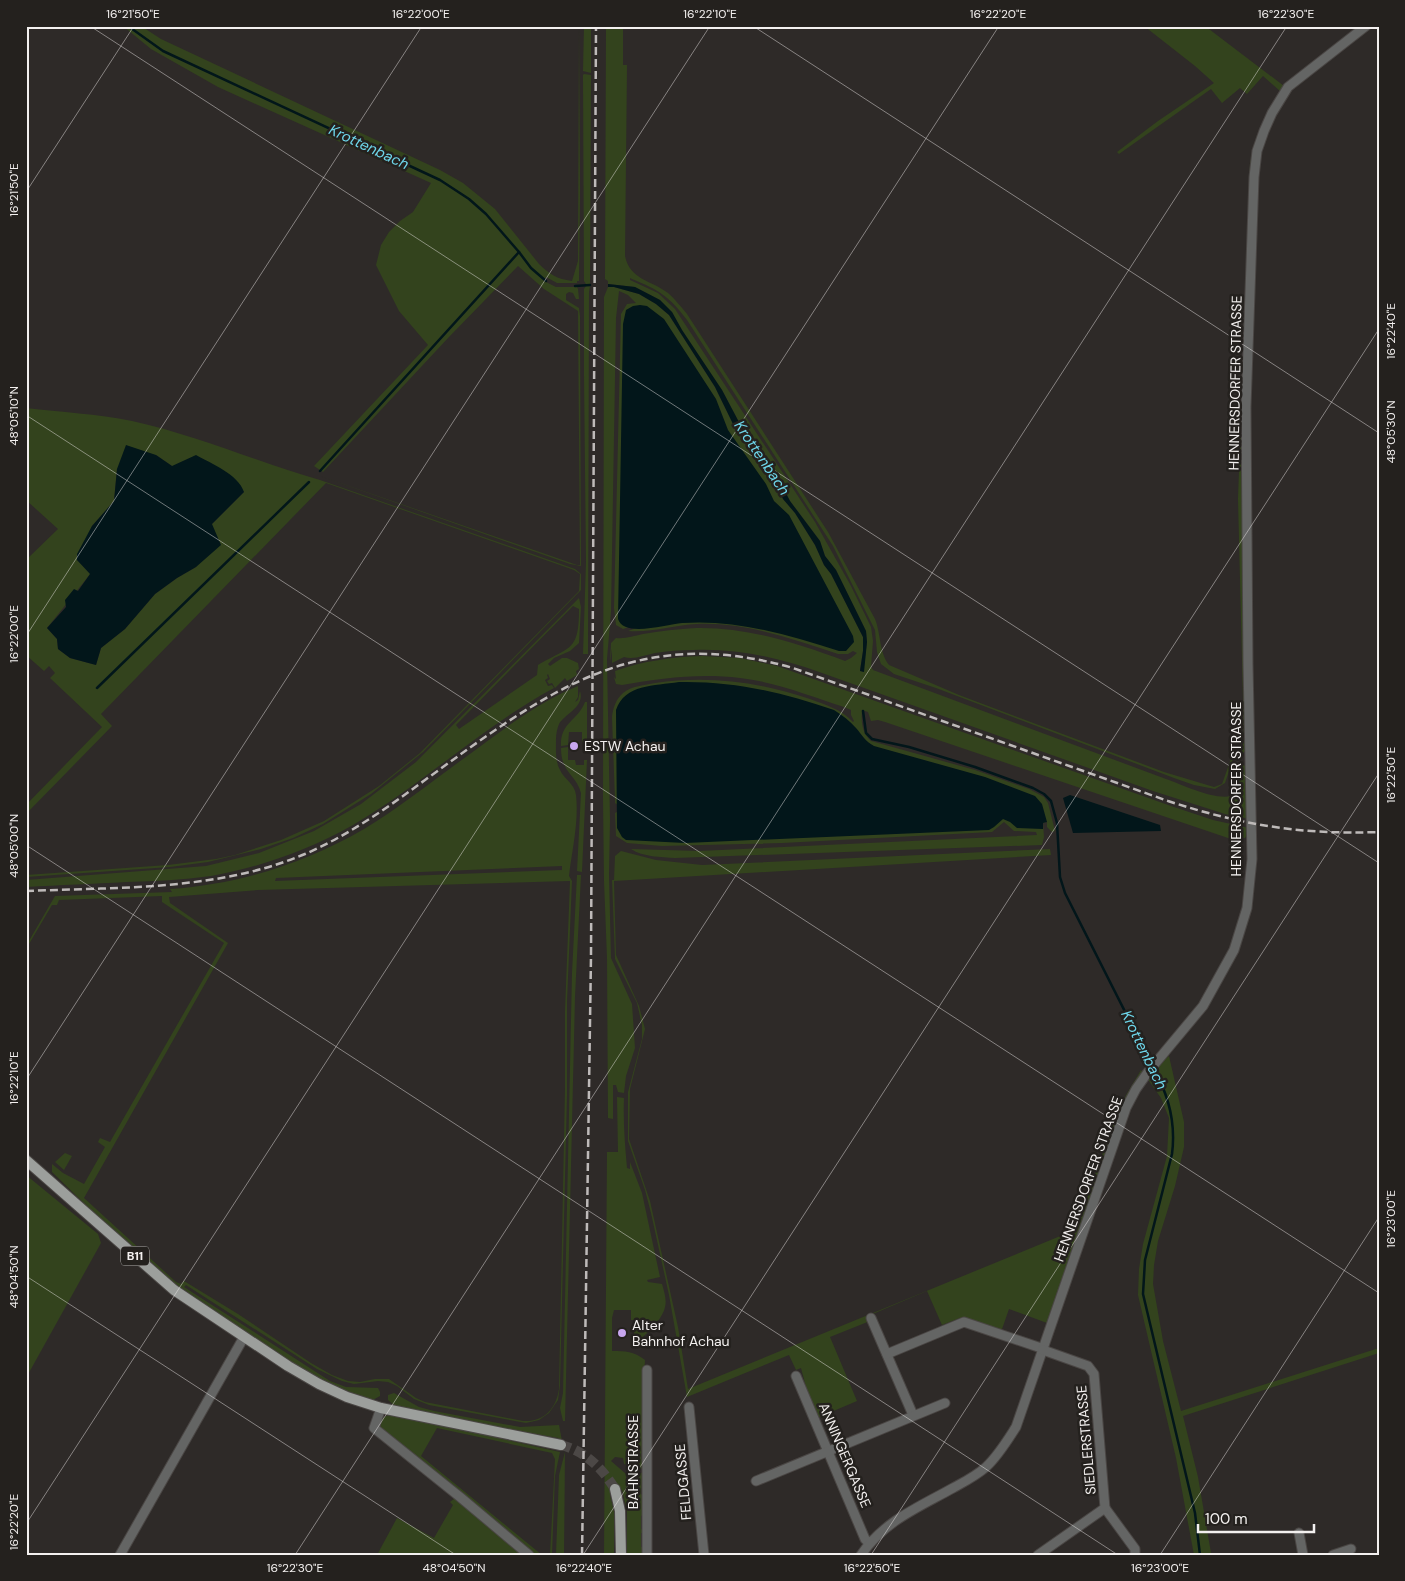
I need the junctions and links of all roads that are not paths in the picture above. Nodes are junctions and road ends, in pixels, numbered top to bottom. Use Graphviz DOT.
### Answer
graph roads {
  1 [pos="1366,26"];
  2 [pos="26,1160"];
  3 [pos="871,1318"];
  4 [pos="244,1337"];
  5 [pos="1043,1349"];
  6 [pos="887,1354"];
  7 [pos="647,1370"];
  8 [pos="796,1376"];
  9 [pos="945,1402"];
  10 [pos="689,1407"];
  11 [pos="381,1408"];
  12 [pos="913,1415"];
  13 [pos="561,1445"];
  14 [pos="828,1450"];
  15 [pos="756,1481"];
  16 [pos="615,1489"];
  17 [pos="1105,1508"];
  18 [pos="1299,1533"];
  19 [pos="869,1543"];
  20 [pos="1350,1549"];
  21 [pos="120,1555"];
  22 [pos="529,1555"];
  23 [pos="620,1555"];
  24 [pos="647,1555"];
  25 [pos="704,1555"];
  26 [pos="861,1555"];
  27 [pos="1038,1555"];
  28 [pos="1136,1555"];
  29 [pos="1303,1555"];
  30 [pos="1333,1555"];
  1 -- 5 [label="street, HENNERSDORFER STRASSE"];
  2 -- 4 [label="main road, B11"];
  3 -- 6 [label="street"];
  4 -- 11 [label="main road, B11"];
  4 -- 21 [label="street"];
  5 -- 6 [label="street, SIEDLERSTRASSE"];
  5 -- 17 [label="street, SIEDLERSTRASSE"];
  5 -- 19 [label="street, HENNERSDORFER STRASSE"];
  6 -- 12 [label="street"];
  7 -- 24 [label="street, BAHNSTRASSE"];
  8 -- 14 [label="street, ANNINGERGASSE"];
  9 -- 12 [label="street"];
  10 -- 25 [label="street, FELDGASSE"];
  11 -- 13 [label="main road, B11"];
  11 -- 22 [label="street"];
  12 -- 14 [label="street"];
  14 -- 15 [label="street"];
  14 -- 19 [label="street, ANNINGERGASSE"];
  16 -- 23 [label="main road"];
  17 -- 27 [label="street, SIEDLERSTRASSE"];
  17 -- 28 [label="street"];
  18 -- 29 [label="street"];
  19 -- 26 [label="street, HENNERSDORFER STRASSE"];
  20 -- 30 [label="street"];
}
